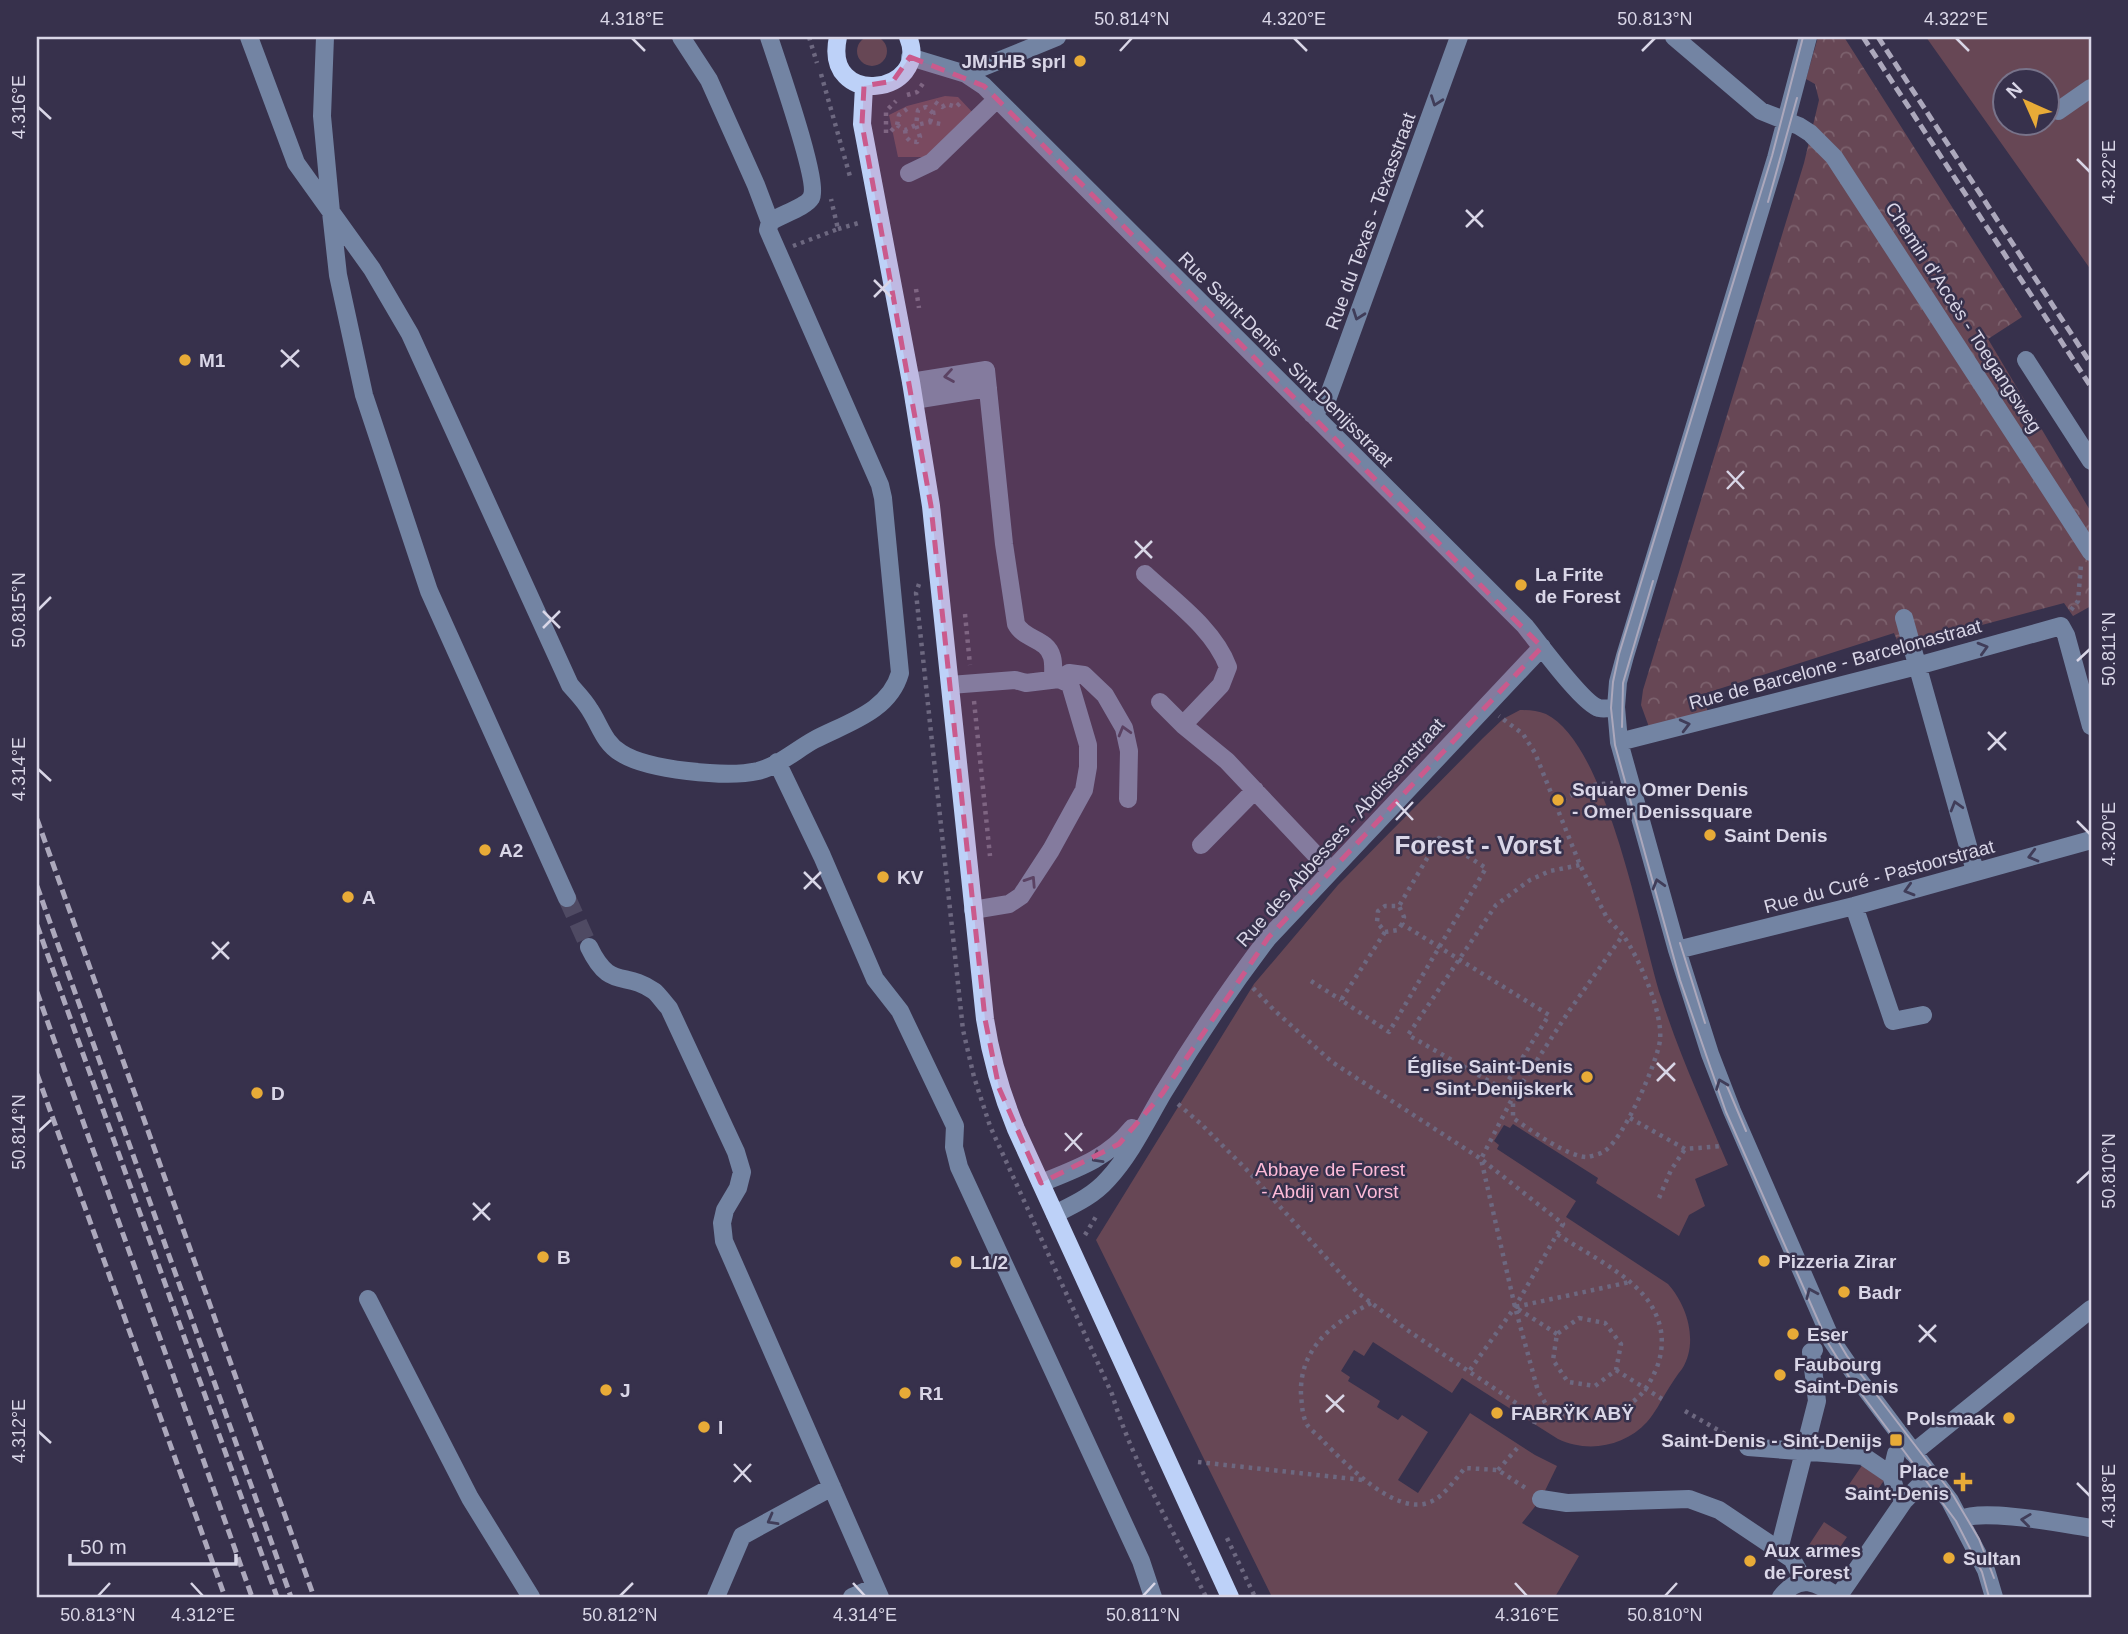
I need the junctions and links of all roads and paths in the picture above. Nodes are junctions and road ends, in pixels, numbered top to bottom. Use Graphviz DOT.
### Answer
graph roads {
  1 [pos="249,37"];
  2 [pos="325,37"];
  3 [pos="681,37"];
  4 [pos="769,37"];
  5 [pos="809,37"];
  6 [pos="838,37"];
  7 [pos="908,37"];
  8 [pos="1057,37"];
  9 [pos="1459,37"];
  10 [pos="1674,37"];
  11 [pos="1808,37"];
  12 [pos="910,57"];
  13 [pos="817,64"];
  14 [pos="966,74"];
  15 [pos="864,86"];
  16 [pos="2091,88"];
  17 [pos="997,99"];
  18 [pos="962,102"];
  19 [pos="929,108"];
  20 [pos="2062,108"];
  21 [pos="942,111"];
  22 [pos="916,113"];
  23 [pos="933,113"];
  24 [pos="948,119"];
  25 [pos="1787,120"];
  26 [pos="930,122"];
  27 [pos="897,125"];
  28 [pos="916,125"];
  29 [pos="905,130"];
  30 [pos="891,131"];
  31 [pos="909,173"];
  32 [pos="331,212"];
  33 [pos="770,222"];
  34 [pos="862,222"];
  35 [pos="838,229"];
  36 [pos="2026,360"];
  37 [pos="988,388"];
  38 [pos="912,391"];
  39 [pos="1312,414"];
  40 [pos="2091,461"];
  41 [pos="2085,552"];
  42 [pos="1146,574"];
  43 [pos="1904,618"];
  44 [pos="2061,626"];
  45 [pos="1542,647"];
  46 [pos="1917,666"];
  47 [pos="1056,679"];
  48 [pos="950,691"];
  49 [pos="1160,702"];
  50 [pos="1616,707"];
  51 [pos="1495,712"];
  52 [pos="1183,725"];
  53 [pos="2091,726"];
  54 [pos="1619,742"];
  55 [pos="777,762"];
  56 [pos="1617,782"];
  57 [pos="1255,790"];
  58 [pos="1128,799"];
  59 [pos="1555,803"];
  60 [pos="2091,839"];
  61 [pos="1201,845"];
  62 [pos="1580,865"];
  63 [pos="1331,870"];
  64 [pos="1975,871"];
  65 [pos="567,898"];
  66 [pos="1398,906"];
  67 [pos="1854,906"];
  68 [pos="974,910"];
  69 [pos="1402,924"];
  70 [pos="1385,932"];
  71 [pos="1623,935"];
  72 [pos="1440,946"];
  73 [pos="589,947"];
  74 [pos="1677,950"];
  75 [pos="1458,958"];
  76 [pos="1240,975"];
  77 [pos="1311,981"];
  78 [pos="1341,1000"];
  79 [pos="1923,1015"];
  80 [pos="1503,1089"];
  81 [pos="1163,1094"];
  82 [pos="1513,1097"];
  83 [pos="1630,1118"];
  84 [pos="1723,1146"];
  85 [pos="1685,1149"];
  86 [pos="1004,1157"];
  87 [pos="1481,1159"];
  88 [pos="1041,1184"];
  89 [pos="1659,1198"];
  90 [pos="1055,1214"];
  91 [pos="1557,1234"];
  92 [pos="1631,1282"];
  93 [pos="368,1299"];
  94 [pos="1371,1303"];
  95 [pos="1515,1307"];
  96 [pos="2091,1309"];
  97 [pos="1557,1334"];
  98 [pos="1810,1347"];
  99 [pos="1469,1370"];
  100 [pos="1616,1370"];
  101 [pos="1646,1389"];
  102 [pos="1662,1399"];
  103 [pos="1549,1409"];
  104 [pos="1538,1411"];
  105 [pos="1685,1411"];
  106 [pos="1534,1424"];
  107 [pos="1520,1445"];
  108 [pos="1748,1447"];
  109 [pos="1804,1452"];
  110 [pos="1905,1453"];
  111 [pos="1198,1462"];
  112 [pos="1498,1470"];
  113 [pos="1930,1475"];
  114 [pos="1364,1480"];
  115 [pos="832,1487"];
  116 [pos="1541,1499"];
  117 [pos="1961,1519"];
  118 [pos="2091,1528"];
  119 [pos="1782,1542"];
  120 [pos="1804,1581"];
  121 [pos="877,1592"];
  122 [pos="531,1597"];
  123 [pos="716,1597"];
  124 [pos="852,1597"];
  125 [pos="1153,1597"];
  126 [pos="1206,1597"];
  127 [pos="1230,1597"];
  128 [pos="1781,1597"];
  129 [pos="1838,1597"];
  130 [pos="1994,1597"];
  1 -- 32 [label="street"];
  2 -- 32 [label="street"];
  3 -- 33 [label="street"];
  4 -- 33 [label="street"];
  5 -- 13 [label="path"];
  6 -- 15 [label="main road"];
  7 -- 12 [label="main road"];
  8 -- 14 [label="street"];
  9 -- 39 [label="street, Rue du Texas - Texasstraat, one-way"];
  10 -- 25 [label="street, Chemin d'Accès - Toegangsweg"];
  11 -- 25 [label="street"];
  12 -- 14 [label="street, Rue Saint-Denis - Sint-Denijsstraat"];
  12 -- 15 [label="main road"];
  14 -- 17 [label="street, Rue Saint-Denis - Sint-Denijsstraat"];
  15 -- 38 [label="main road"];
  16 -- 20 [label="street"];
  17 -- 31 [label="street"];
  17 -- 39 [label="street, Rue Saint-Denis - Sint-Denijsstraat"];
  18 -- 21 [label="path"];
  19 -- 21 [label="path"];
  19 -- 22 [label="path"];
  19 -- 23 [label="path"];
  21 -- 23 [label="path"];
  22 -- 27 [label="path"];
  22 -- 28 [label="path"];
  23 -- 26 [label="path"];
  24 -- 26 [label="path"];
  25 -- 41 [label="street, Chemin d'Accès - Toegangsweg"];
  25 -- 50 [label="street"];
  26 -- 28 [label="path"];
  27 -- 29 [label="path"];
  27 -- 30 [label="path"];
  28 -- 29 [label="path"];
  28 -- 29 [label="path"];
  32 -- 55 [label="street"];
  32 -- 65 [label="street"];
  33 -- 55 [label="street"];
  34 -- 35 [label="path"];
  36 -- 40 [label="street"];
  37 -- 38 [label="street"];
  37 -- 38 [label="street, one-way"];
  37 -- 47 [label="street"];
  38 -- 48 [label="main road"];
  39 -- 45 [label="street, Rue Saint-Denis - Sint-Denijsstraat"];
  41 -- 44 [label="path"];
  42 -- 52 [label="street"];
  43 -- 46 [label="street"];
  46 -- 44 [label="street, Rue de Barcelone - Barcelonastraat, one-way"];
  44 -- 53 [label="street"];
  45 -- 50 [label="street, Rue Saint-Denis - Sint-Denijsstraat"];
  45 -- 63 [label="street, Rue des Abbesses - Abdissenstraat"];
  54 -- 46 [label="street, Rue de Barcelone - Barcelonastraat, one-way"];
  64 -- 46 [label="street, one-way"];
  47 -- 48 [label="street"];
  58 -- 47 [label="street, one-way"];
  68 -- 47 [label="street, one-way"];
  48 -- 68 [label="main road"];
  49 -- 52 [label="street"];
  50 -- 54 [label="street"];
  51 -- 59 [label="path"];
  52 -- 57 [label="street"];
  74 -- 54 [label="street, one-way"];
  55 -- 125 [label="street"];
  56 -- 59 [label="path"];
  57 -- 61 [label="street"];
  57 -- 63 [label="street"];
  59 -- 62 [label="path"];
  60 -- 64 [label="street, Rue du Curé - Pastoorstraat, one-way"];
  62 -- 71 [label="path"];
  62 -- 75 [label="path"];
  63 -- 76 [label="street, Rue des Abbesses - Abdissenstraat"];
  64 -- 67 [label="street, Rue du Curé - Pastoorstraat, one-way"];
  66 -- 69 [label="path"];
  66 -- 70 [label="path"];
  66 -- 72 [label="path"];
  67 -- 74 [label="street, Rue du Curé - Pastoorstraat"];
  67 -- 79 [label="street"];
  68 -- 88 [label="main road"];
  69 -- 70 [label="path"];
  69 -- 72 [label="path"];
  70 -- 78 [label="path"];
  71 -- 82 [label="path"];
  71 -- 83 [label="path"];
  72 -- 75 [label="path"];
  72 -- 78 [label="path"];
  73 -- 115 [label="street"];
  110 -- 74 [label="street, one-way"];
  75 -- 80 [label="path"];
  75 -- 80 [label="path"];
  76 -- 81 [label="street, Rue des Abbesses - Abdissenstraat"];
  76 -- 87 [label="path"];
  77 -- 78 [label="path"];
  80 -- 82 [label="path"];
  81 -- 88 [label="street, Rue des Abbesses - Abdissenstraat, one-way"];
  81 -- 90 [label="street, Rue des Abbesses - Abdissenstraat"];
  81 -- 94 [label="path"];
  82 -- 83 [label="path"];
  82 -- 87 [label="path"];
  83 -- 85 [label="path"];
  84 -- 85 [label="path"];
  85 -- 89 [label="path"];
  86 -- 126 [label="path"];
  87 -- 91 [label="path"];
  87 -- 95 [label="path"];
  88 -- 90 [label="main road"];
  90 -- 127 [label="main road"];
  91 -- 92 [label="path"];
  91 -- 95 [label="path"];
  92 -- 95 [label="path"];
  92 -- 101 [label="path"];
  93 -- 122 [label="street"];
  94 -- 99 [label="path"];
  94 -- 114 [label="path"];
  95 -- 97 [label="path"];
  95 -- 99 [label="path"];
  95 -- 103 [label="path"];
  96 -- 110 [label="street"];
  97 -- 100 [label="path"];
  97 -- 100 [label="path"];
  98 -- 109 [label="street"];
  99 -- 104 [label="path"];
  100 -- 101 [label="path"];
  101 -- 102 [label="path"];
  101 -- 103 [label="path"];
  103 -- 104 [label="path"];
  104 -- 106 [label="path"];
  105 -- 108 [label="path"];
  107 -- 112 [label="path"];
  108 -- 109 [label="street"];
  109 -- 110 [label="street"];
  109 -- 119 [label="street"];
  110 -- 113 [label="street"];
  111 -- 114 [label="path"];
  112 -- 114 [label="path"];
  112 -- 116 [label="path"];
  113 -- 117 [label="street"];
  113 -- 129 [label="street"];
  115 -- 121 [label="street"];
  115 -- 123 [label="street, one-way"];
  116 -- 120 [label="street"];
  118 -- 117 [label="street, one-way"];
  117 -- 130 [label="street"];
  120 -- 128 [label="street"];
  120 -- 129 [label="street"];
  121 -- 124 [label="street"];
}
